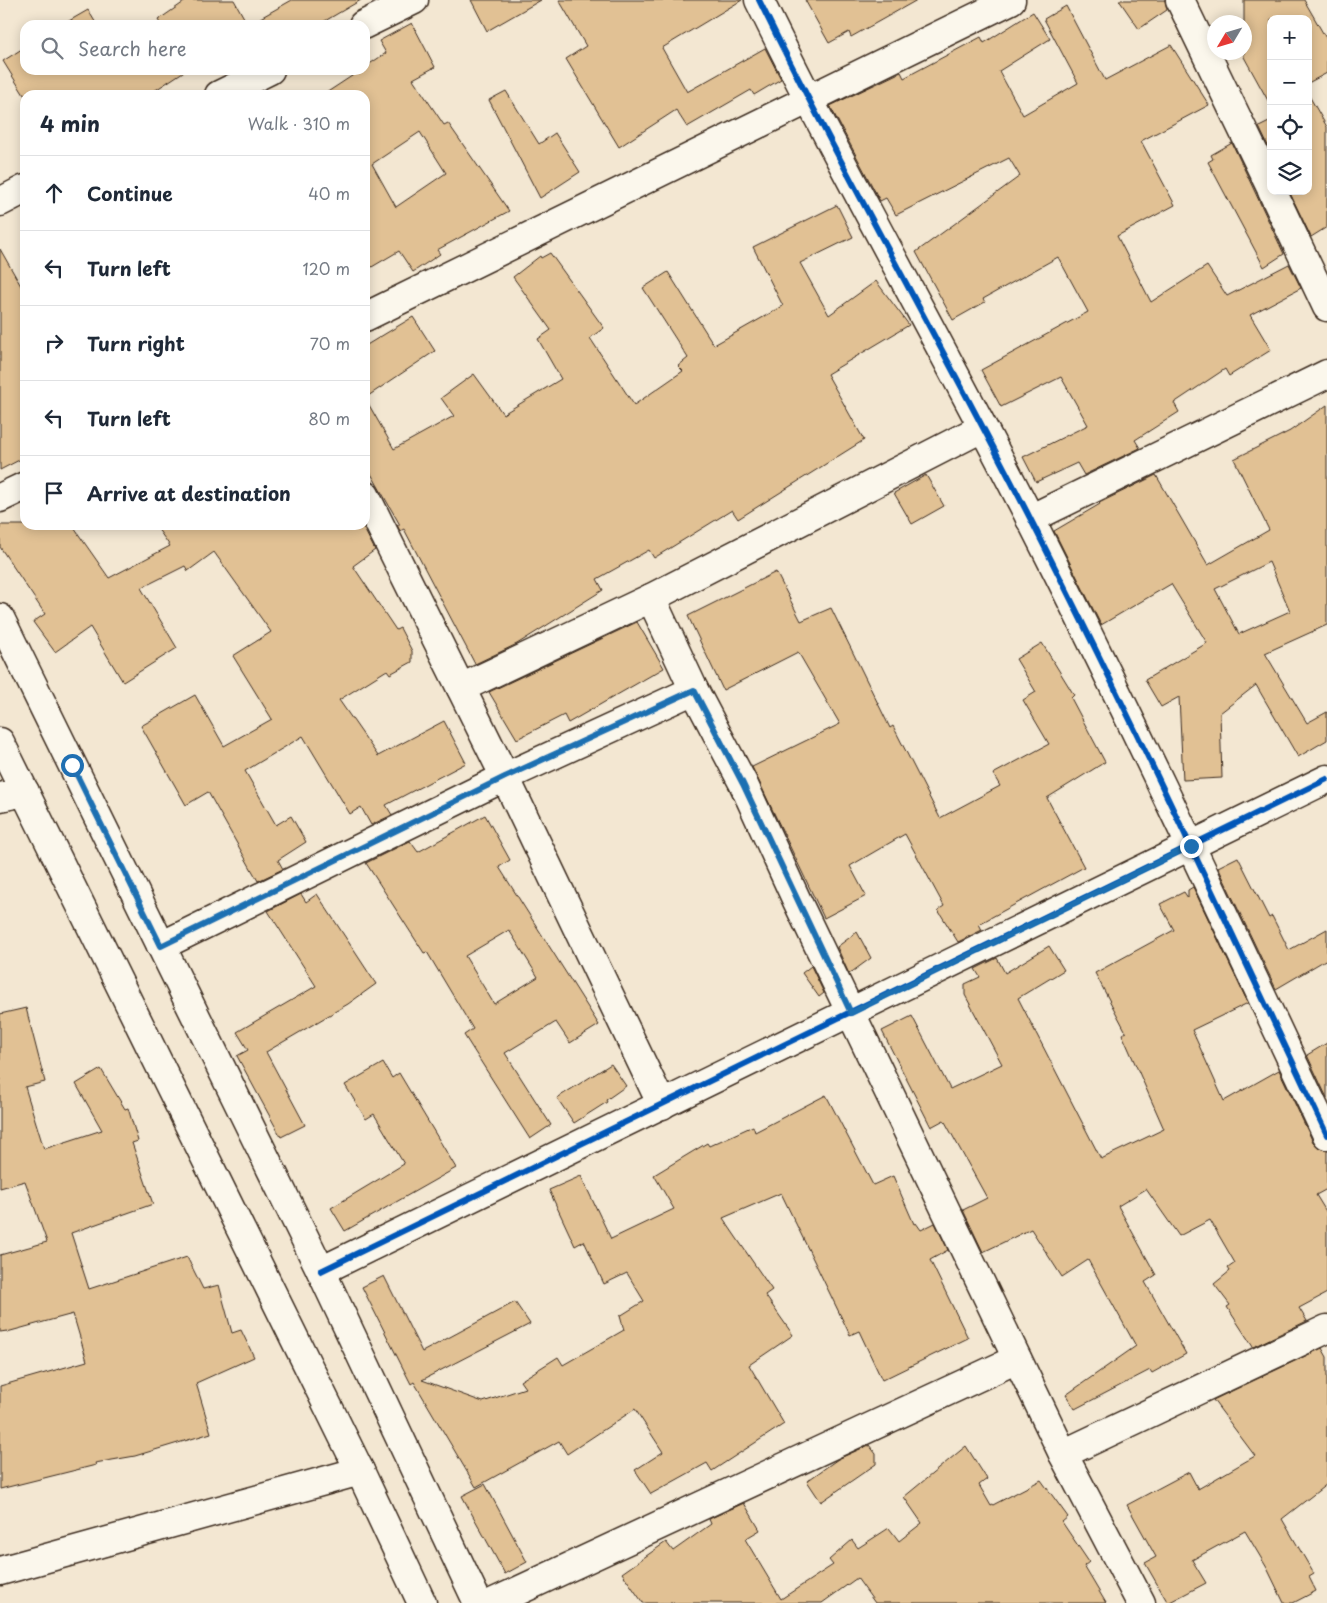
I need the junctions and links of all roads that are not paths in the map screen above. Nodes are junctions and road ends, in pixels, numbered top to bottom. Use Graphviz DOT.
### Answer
graph roads {
  1 [pos="414,0"];
  2 [pos="759,0"];
  3 [pos="1011,0"];
  4 [pos="1180,0"];
  5 [pos="370,22"];
  6 [pos="260,75"];
  7 [pos="229,90"];
  8 [pos="808,100"];
  9 [pos="1267,182"];
  10 [pos="20,192"];
  11 [pos="1274,195"];
  12 [pos="0,202"];
  13 [pos="1317,258"];
  14 [pos="1327,307"];
  15 [pos="370,315"];
  16 [pos="1327,374"];
  17 [pos="982,428"];
  18 [pos="20,488"];
  19 [pos="0,498"];
  20 [pos="370,505"];
  21 [pos="1030,519"];
  22 [pos="651,598"];
  23 [pos="0,618"];
  24 [pos="461,688"];
  25 [pos="694,690"];
  26 [pos="0,742"];
  27 [pos="505,777"];
  28 [pos="1327,780"];
  29 [pos="12,795"];
  30 [pos="1191,846"];
  31 [pos="161,946"];
  32 [pos="851,1013"];
  33 [pos="662,1105"];
  34 [pos="1327,1135"];
  35 [pos="321,1271"];
  36 [pos="1327,1329"];
  37 [pos="1017,1359"];
  38 [pos="1063,1454"];
  39 [pos="360,1471"];
  40 [pos="0,1571"];
  41 [pos="422,1603"];
  42 [pos="478,1603"];
  43 [pos="492,1603"];
  44 [pos="1141,1603"];
  1 -- 5 [label="street"];
  2 -- 8 [label="street"];
  3 -- 8 [label="street"];
  4 -- 9 [label="street"];
  6 -- 7 [label="street"];
  8 -- 15 [label="street"];
  8 -- 17 [label="street"];
  10 -- 12 [label="street"];
  11 -- 13 [label="street"];
  13 -- 14 [label="street"];
  16 -- 21 [label="street"];
  17 -- 21 [label="street"];
  17 -- 22 [label="street"];
  18 -- 19 [label="street"];
  20 -- 24 [label="street"];
  21 -- 30 [label="street"];
  22 -- 24 [label="street"];
  22 -- 25 [label="street"];
  23 -- 31 [label="street"];
  24 -- 27 [label="street"];
  25 -- 27 [label="street"];
  25 -- 32 [label="street"];
  26 -- 29 [label="street"];
  27 -- 31 [label="street"];
  27 -- 33 [label="street"];
  28 -- 30 [label="street"];
  29 -- 39 [label="street"];
  30 -- 32 [label="street"];
  30 -- 34 [label="street"];
  31 -- 35 [label="street"];
  32 -- 33 [label="street"];
  32 -- 37 [label="street"];
  33 -- 35 [label="street"];
  35 -- 42 [label="street"];
  36 -- 38 [label="street"];
  37 -- 38 [label="street"];
  37 -- 43 [label="street"];
  38 -- 44 [label="street"];
  39 -- 40 [label="street"];
  39 -- 41 [label="street"];
}
